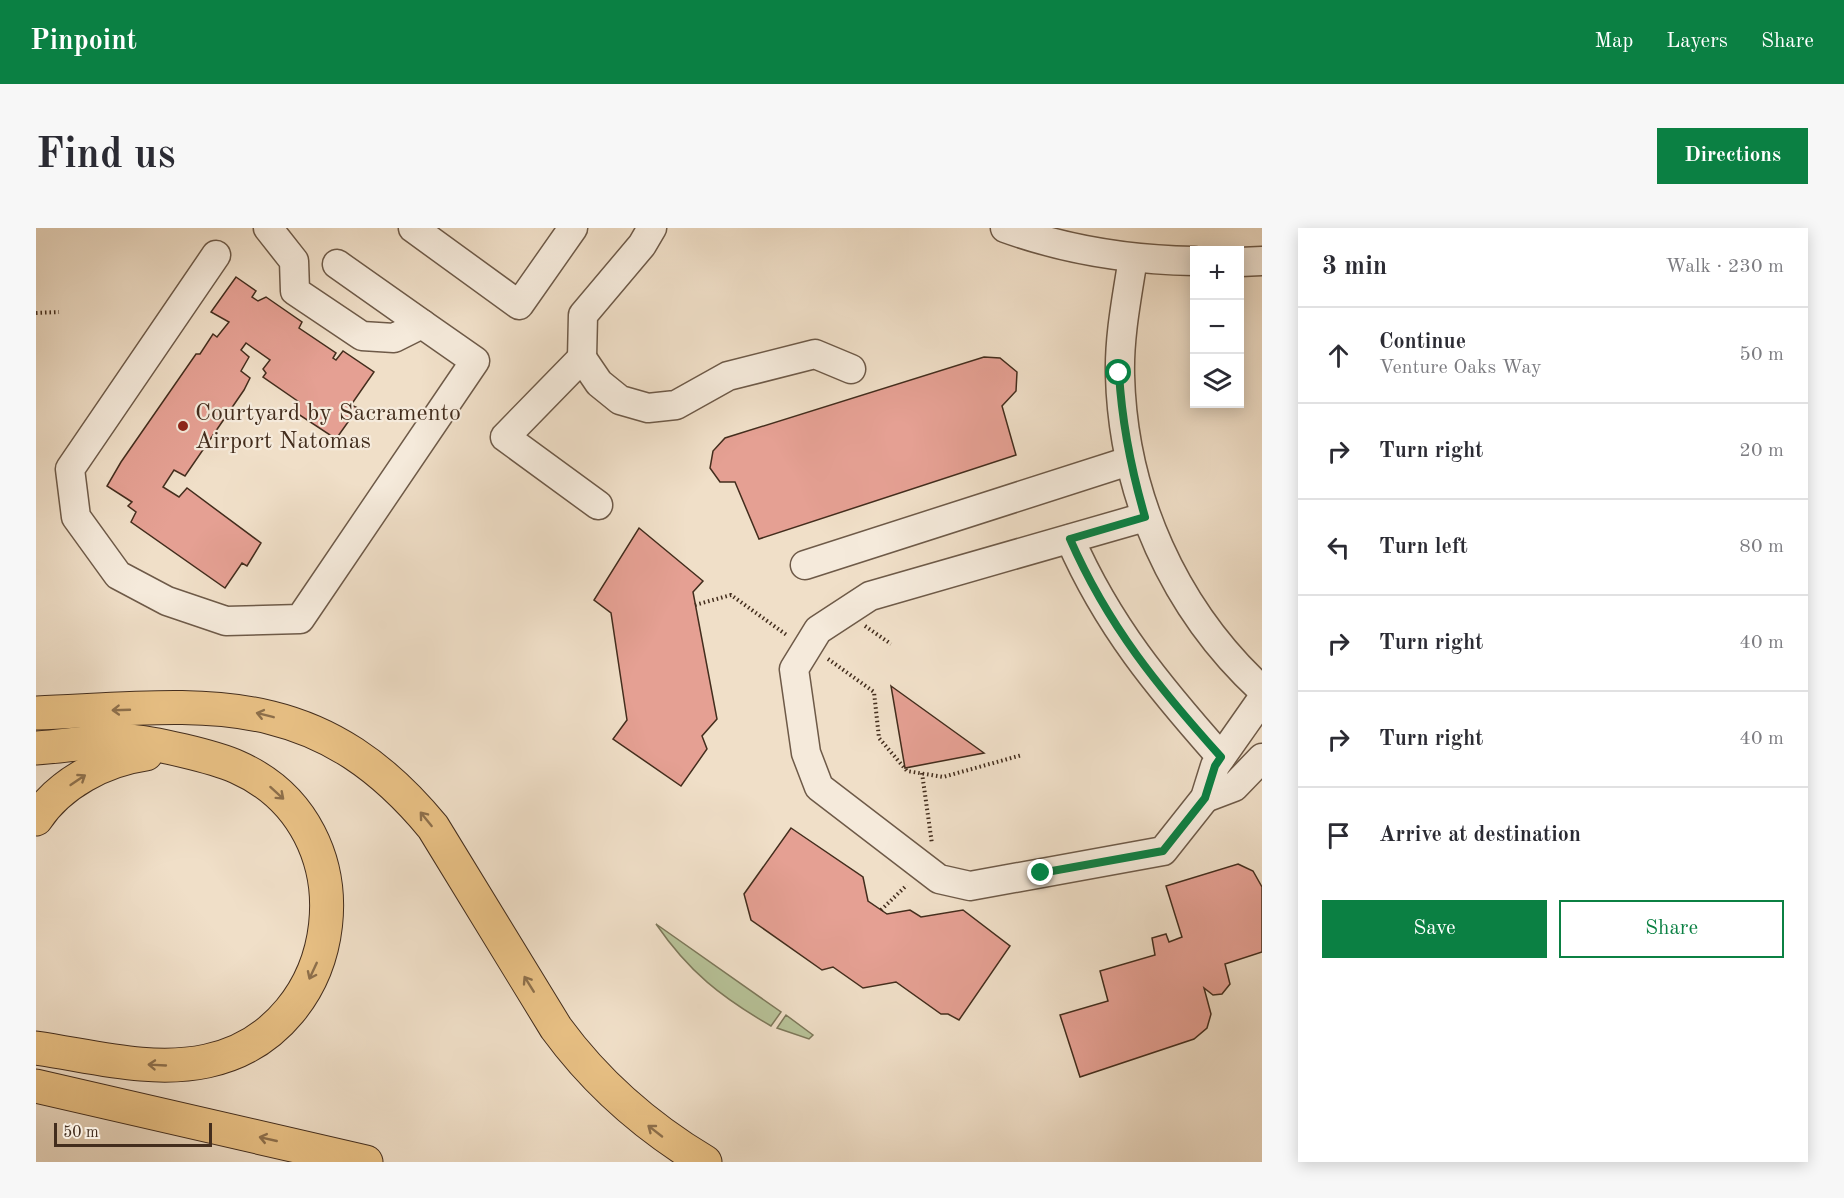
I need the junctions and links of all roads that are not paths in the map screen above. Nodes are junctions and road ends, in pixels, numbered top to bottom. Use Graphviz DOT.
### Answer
graph roads {
  1 [pos="268,228"];
  2 [pos="413,228"];
  3 [pos="573,228"];
  4 [pos="652,228"];
  5 [pos="1005,228"];
  6 [pos="216,255"];
  7 [pos="1133,258"];
  8 [pos="1190,261"];
  9 [pos="1262,261"];
  10 [pos="1244,262"];
  11 [pos="337,264"];
  12 [pos="422,324"];
  13 [pos="582,358"];
  14 [pos="852,369"];
  15 [pos="1129,461"];
  16 [pos="598,505"];
  17 [pos="1145,517"];
  18 [pos="1070,539"];
  19 [pos="805,565"];
  20 [pos="36,688"];
  21 [pos="1262,690"];
  22 [pos="1262,699"];
  23 [pos="77,711"];
  24 [pos="36,713"];
  25 [pos="36,748"];
  26 [pos="187,753"];
  27 [pos="1221,757"];
  28 [pos="1258,770"];
  29 [pos="1205,798"];
  30 [pos="36,819"];
  31 [pos="36,1048"];
  32 [pos="36,1086"];
  33 [pos="366,1162"];
  34 [pos="705,1162"];
  1 -- 12 [label="street"];
  2 -- 3 [label="street"];
  4 -- 13 [label="street"];
  5 -- 7 [label="street"];
  6 -- 12 [label="street"];
  7 -- 8 [label="street"];
  7 -- 15 [label="street"];
  9 -- 10 [label="street"];
  11 -- 12 [label="street"];
  13 -- 14 [label="street"];
  13 -- 16 [label="street"];
  15 -- 17 [label="street"];
  15 -- 19 [label="street"];
  17 -- 18 [label="street"];
  17 -- 21 [label="street"];
  18 -- 27 [label="street"];
  18 -- 29 [label="street"];
  20 -- 23 [label="highway"];
  22 -- 27 [label="street"];
  23 -- 24 [label="highway"];
  34 -- 23 [label="highway, one-way"];
  25 -- 26 [label="highway"];
  30 -- 26 [label="highway, one-way"];
  26 -- 31 [label="highway, one-way"];
  27 -- 29 [label="street"];
  28 -- 29 [label="street"];
  33 -- 32 [label="highway, one-way"];
}
